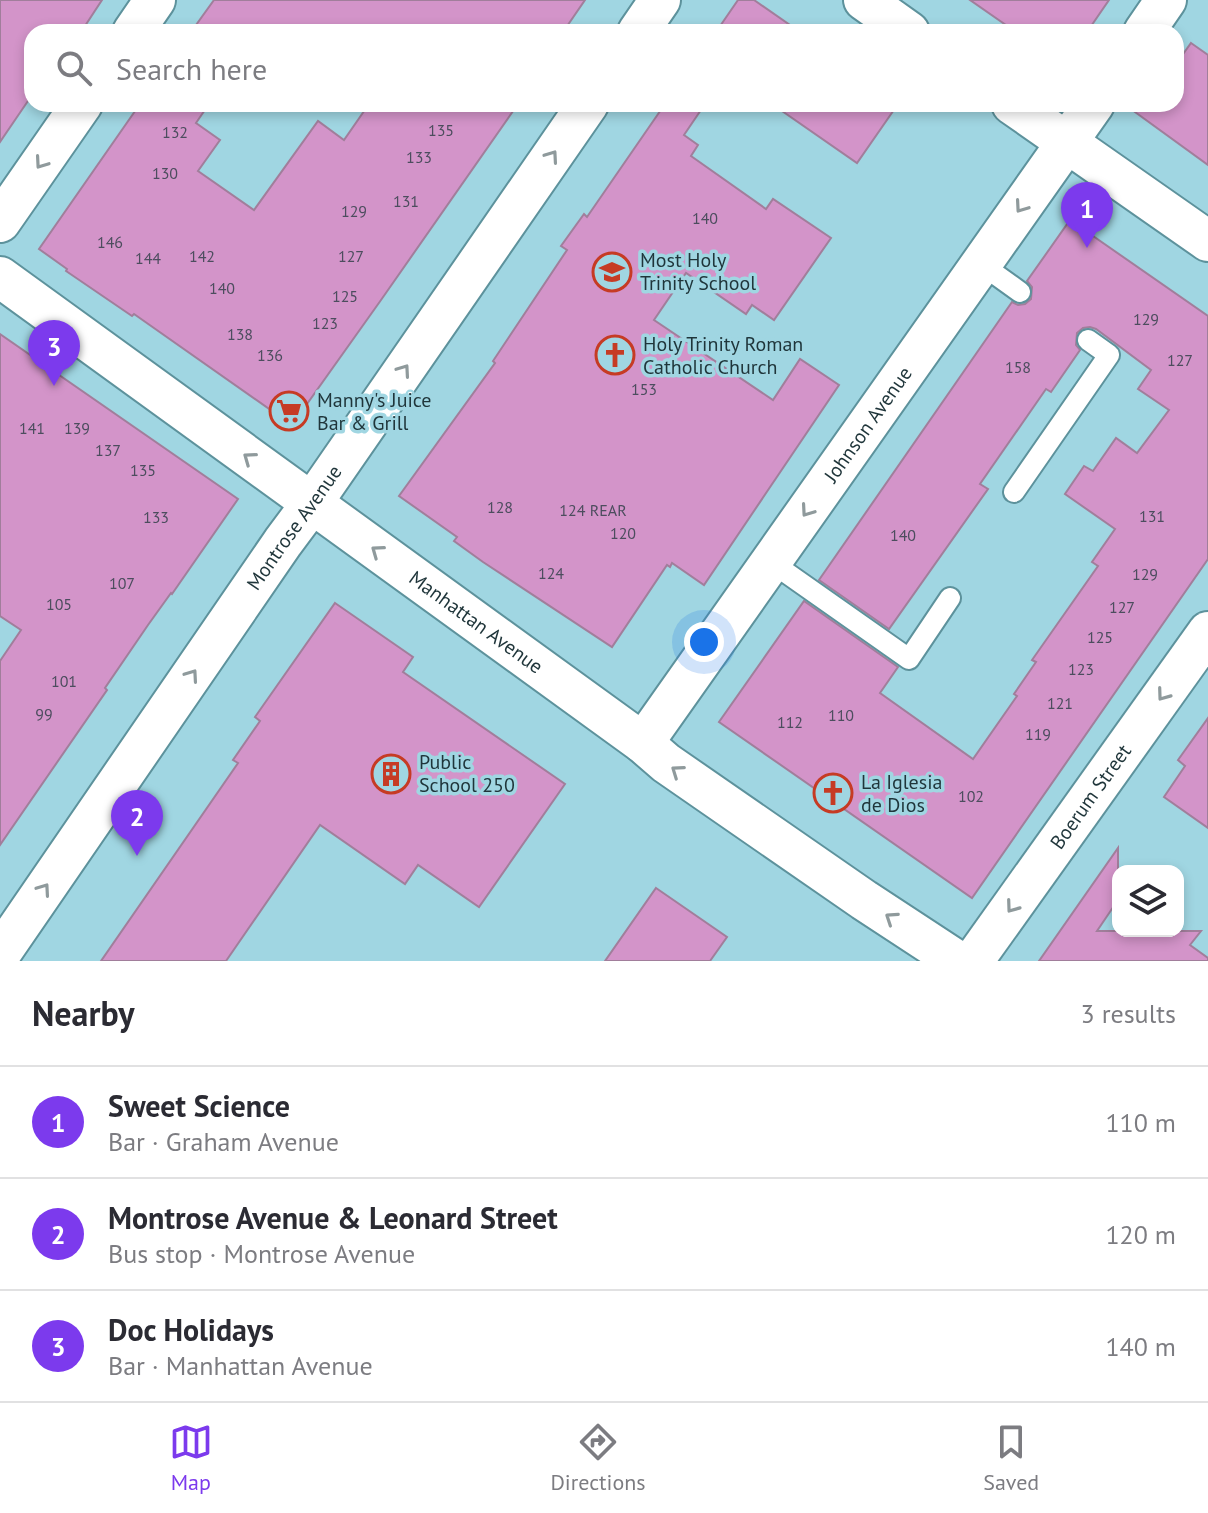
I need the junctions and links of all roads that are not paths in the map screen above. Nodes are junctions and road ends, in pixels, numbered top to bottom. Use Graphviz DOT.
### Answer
graph roads {
  1 [pos="155,0"];
  2 [pos="660,0"];
  3 [pos="864,0"];
  4 [pos="1166,0"];
  5 [pos="138,24"];
  6 [pos="644,24"];
  7 [pos="898,24"];
  8 [pos="1150,24"];
  9 [pos="76,112"];
  10 [pos="582,112"];
  11 [pos="1023,112"];
  12 [pos="1088,112"];
  13 [pos="1067,143"];
  14 [pos="0,222"];
  15 [pos="1208,241"];
  16 [pos="981,264"];
  17 [pos="0,277"];
  18 [pos="1020,292"];
  19 [pos="1088,340"];
  20 [pos="1014,492"];
  21 [pos="312,503"];
  22 [pos="771,562"];
  23 [pos="950,598"];
  24 [pos="1208,632"];
  25 [pos="643,743"];
  26 [pos="0,954"];
  27 [pos="957,961"];
  28 [pos="973,961"];
  1 -- 5 [label="street"];
  2 -- 6 [label="street"];
  3 -- 7 [label="street"];
  4 -- 8 [label="street"];
  9 -- 14 [label="street, one-way"];
  21 -- 10 [label="street, Montrose Avenue, one-way"];
  11 -- 13 [label="street"];
  12 -- 13 [label="street, Johnson Avenue"];
  13 -- 15 [label="street"];
  13 -- 16 [label="street, Johnson Avenue, one-way"];
  16 -- 18 [label="lane"];
  16 -- 22 [label="street, Johnson Avenue, one-way"];
  21 -- 17 [label="street, Manhattan Avenue, one-way"];
  19 -- 20 [label="lane"];
  25 -- 21 [label="street, Manhattan Avenue, one-way"];
  26 -- 21 [label="street, Montrose Avenue, one-way"];
  22 -- 23 [label="lane"];
  22 -- 25 [label="street, Johnson Avenue"];
  24 -- 28 [label="street, Boerum Street, one-way"];
  27 -- 25 [label="street, Manhattan Avenue, one-way"];
}
